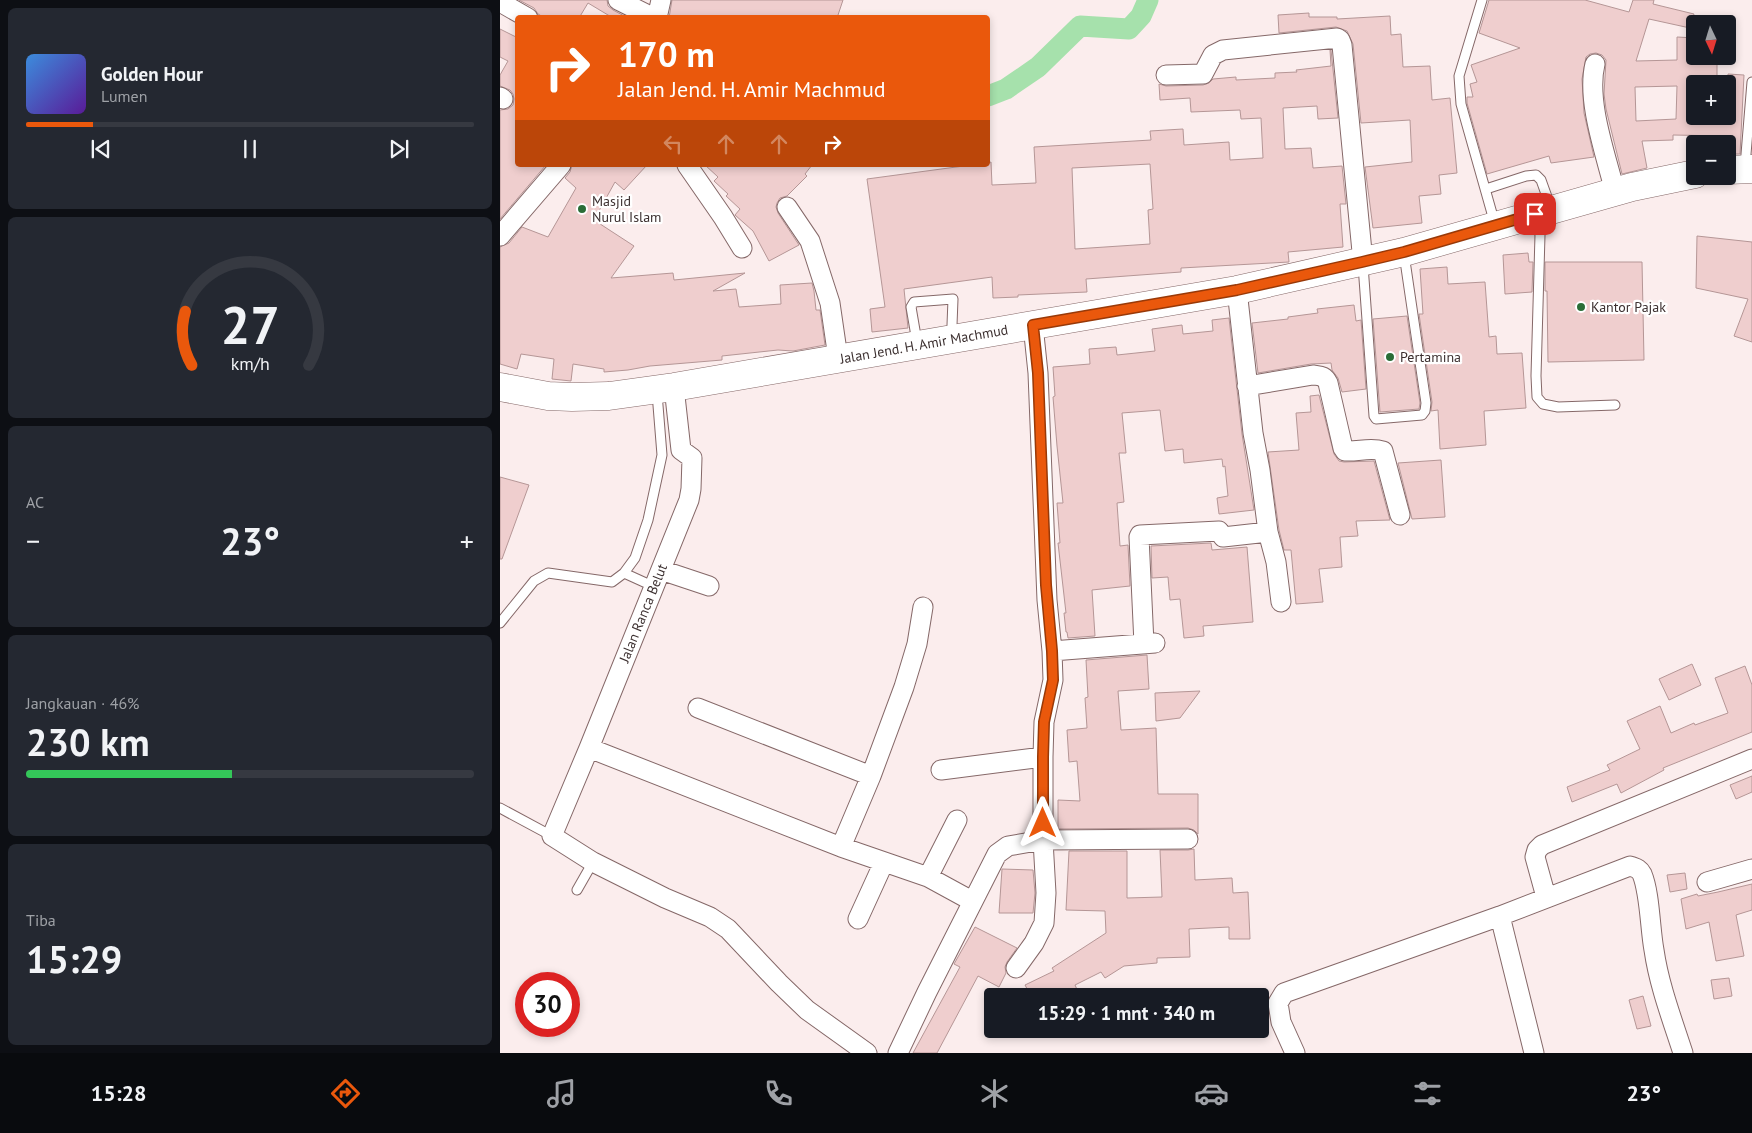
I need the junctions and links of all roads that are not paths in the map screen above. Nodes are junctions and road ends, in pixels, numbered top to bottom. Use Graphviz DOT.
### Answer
graph roads {
  1 [pos="618,0"];
  2 [pos="661,0"];
  3 [pos="1482,0"];
  4 [pos="500,2"];
  5 [pos="523,15"];
  6 [pos="649,15"];
  7 [pos="656,15"];
  8 [pos="1595,64"];
  9 [pos="1166,76"];
  10 [pos="1752,82"];
  11 [pos="559,167"];
  12 [pos="688,167"];
  13 [pos="1741,169"];
  14 [pos="1686,176"];
  15 [pos="1486,190"];
  16 [pos="1615,192"];
  17 [pos="787,207"];
  18 [pos="1543,211"];
  19 [pos="507,215"];
  20 [pos="1495,225"];
  21 [pos="500,236"];
  22 [pos="742,248"];
  23 [pos="1404,252"];
  24 [pos="1362,262"];
  25 [pos="1237,290"];
  26 [pos="1033,325"];
  27 [pos="954,339"];
  28 [pos="918,345"];
  29 [pos="838,358"];
  30 [pos="1247,386"];
  31 [pos="500,387"];
  32 [pos="665,388"];
  33 [pos="1615,405"];
  34 [pos="1400,515"];
  35 [pos="1268,532"];
  36 [pos="661,570"];
  37 [pos="624,573"];
  38 [pos="646,583"];
  39 [pos="709,586"];
  40 [pos="1281,602"];
  41 [pos="923,607"];
  42 [pos="500,623"];
  43 [pos="1052,651"];
  44 [pos="698,708"];
  45 [pos="589,748"];
  46 [pos="1043,757"];
  47 [pos="1752,759"];
  48 [pos="941,770"];
  49 [pos="871,776"];
  50 [pos="500,808"];
  51 [pos="957,820"];
  52 [pos="552,836"];
  53 [pos="1188,839"];
  54 [pos="1043,840"];
  55 [pos="841,848"];
  56 [pos="593,862"];
  57 [pos="884,862"];
  58 [pos="1752,869"];
  59 [pos="928,877"];
  60 [pos="1707,882"];
  61 [pos="577,890"];
  62 [pos="1546,897"];
  63 [pos="972,901"];
  64 [pos="1500,916"];
  65 [pos="858,919"];
  66 [pos="1016,968"];
  67 [pos="867,1053"];
  68 [pos="898,1053"];
  69 [pos="1294,1053"];
  70 [pos="1534,1053"];
  71 [pos="1683,1053"];
  1 -- 6 [label="street"];
  2 -- 7 [label="street"];
  3 -- 15 [label="lane"];
  4 -- 5 [label="street"];
  8 -- 16 [label="street"];
  9 -- 24 [label="street"];
  10 -- 13 [label="lane"];
  11 -- 19 [label="street"];
  12 -- 22 [label="street"];
  14 -- 16 [label="highway, Jalan Jend. H. Amir Machmud"];
  15 -- 18 [label="lane"];
  15 -- 20 [label="lane"];
  16 -- 18 [label="highway, Jalan Jend. H. Amir Machmud"];
  17 -- 29 [label="street"];
  18 -- 20 [label="highway, Jalan Jend. H. Amir Machmud"];
  18 -- 33 [label="lane"];
  19 -- 21 [label="street"];
  20 -- 23 [label="highway, Jalan Jend. H. Amir Machmud"];
  23 -- 24 [label="highway, Jalan Jend. H. Amir Machmud"];
  23 -- 24 [label="lane"];
  24 -- 25 [label="highway, Jalan Jend. H. Amir Machmud"];
  25 -- 26 [label="highway, Jalan Jend. H. Amir Machmud"];
  25 -- 30 [label="street"];
  26 -- 27 [label="highway, Jalan Jend. H. Amir Machmud"];
  26 -- 43 [label="street"];
  27 -- 28 [label="highway, Jalan Jend. H. Amir Machmud"];
  27 -- 28 [label="lane"];
  28 -- 29 [label="highway, Jalan Jend. H. Amir Machmud"];
  29 -- 32 [label="highway, Jalan Jend. H. Amir Machmud"];
  30 -- 34 [label="street"];
  30 -- 35 [label="street"];
  31 -- 32 [label="highway, Jalan Jend. H. Amir Machmud"];
  32 -- 36 [label="street, Jalan Ranca Belut"];
  32 -- 37 [label="lane"];
  35 -- 40 [label="street"];
  35 -- 43 [label="street"];
  36 -- 39 [label="street"];
  36 -- 45 [label="street, Jalan Ranca Belut"];
  37 -- 38 [label="lane"];
  37 -- 42 [label="lane"];
  41 -- 49 [label="street"];
  43 -- 46 [label="street"];
  44 -- 49 [label="street"];
  45 -- 52 [label="street, Jalan Ranca Belut"];
  45 -- 55 [label="street"];
  46 -- 48 [label="street"];
  46 -- 54 [label="street"];
  47 -- 62 [label="street"];
  49 -- 55 [label="street"];
  50 -- 52 [label="lane"];
  51 -- 59 [label="street"];
  52 -- 56 [label="street"];
  53 -- 54 [label="street"];
  54 -- 63 [label="street"];
  54 -- 66 [label="street"];
  55 -- 57 [label="street"];
  56 -- 61 [label="lane"];
  56 -- 67 [label="street"];
  57 -- 59 [label="street"];
  57 -- 65 [label="street"];
  58 -- 60 [label="street"];
  59 -- 63 [label="street"];
  62 -- 64 [label="street"];
  62 -- 71 [label="street"];
  63 -- 68 [label="street"];
  64 -- 69 [label="street"];
  64 -- 70 [label="street"];
}
